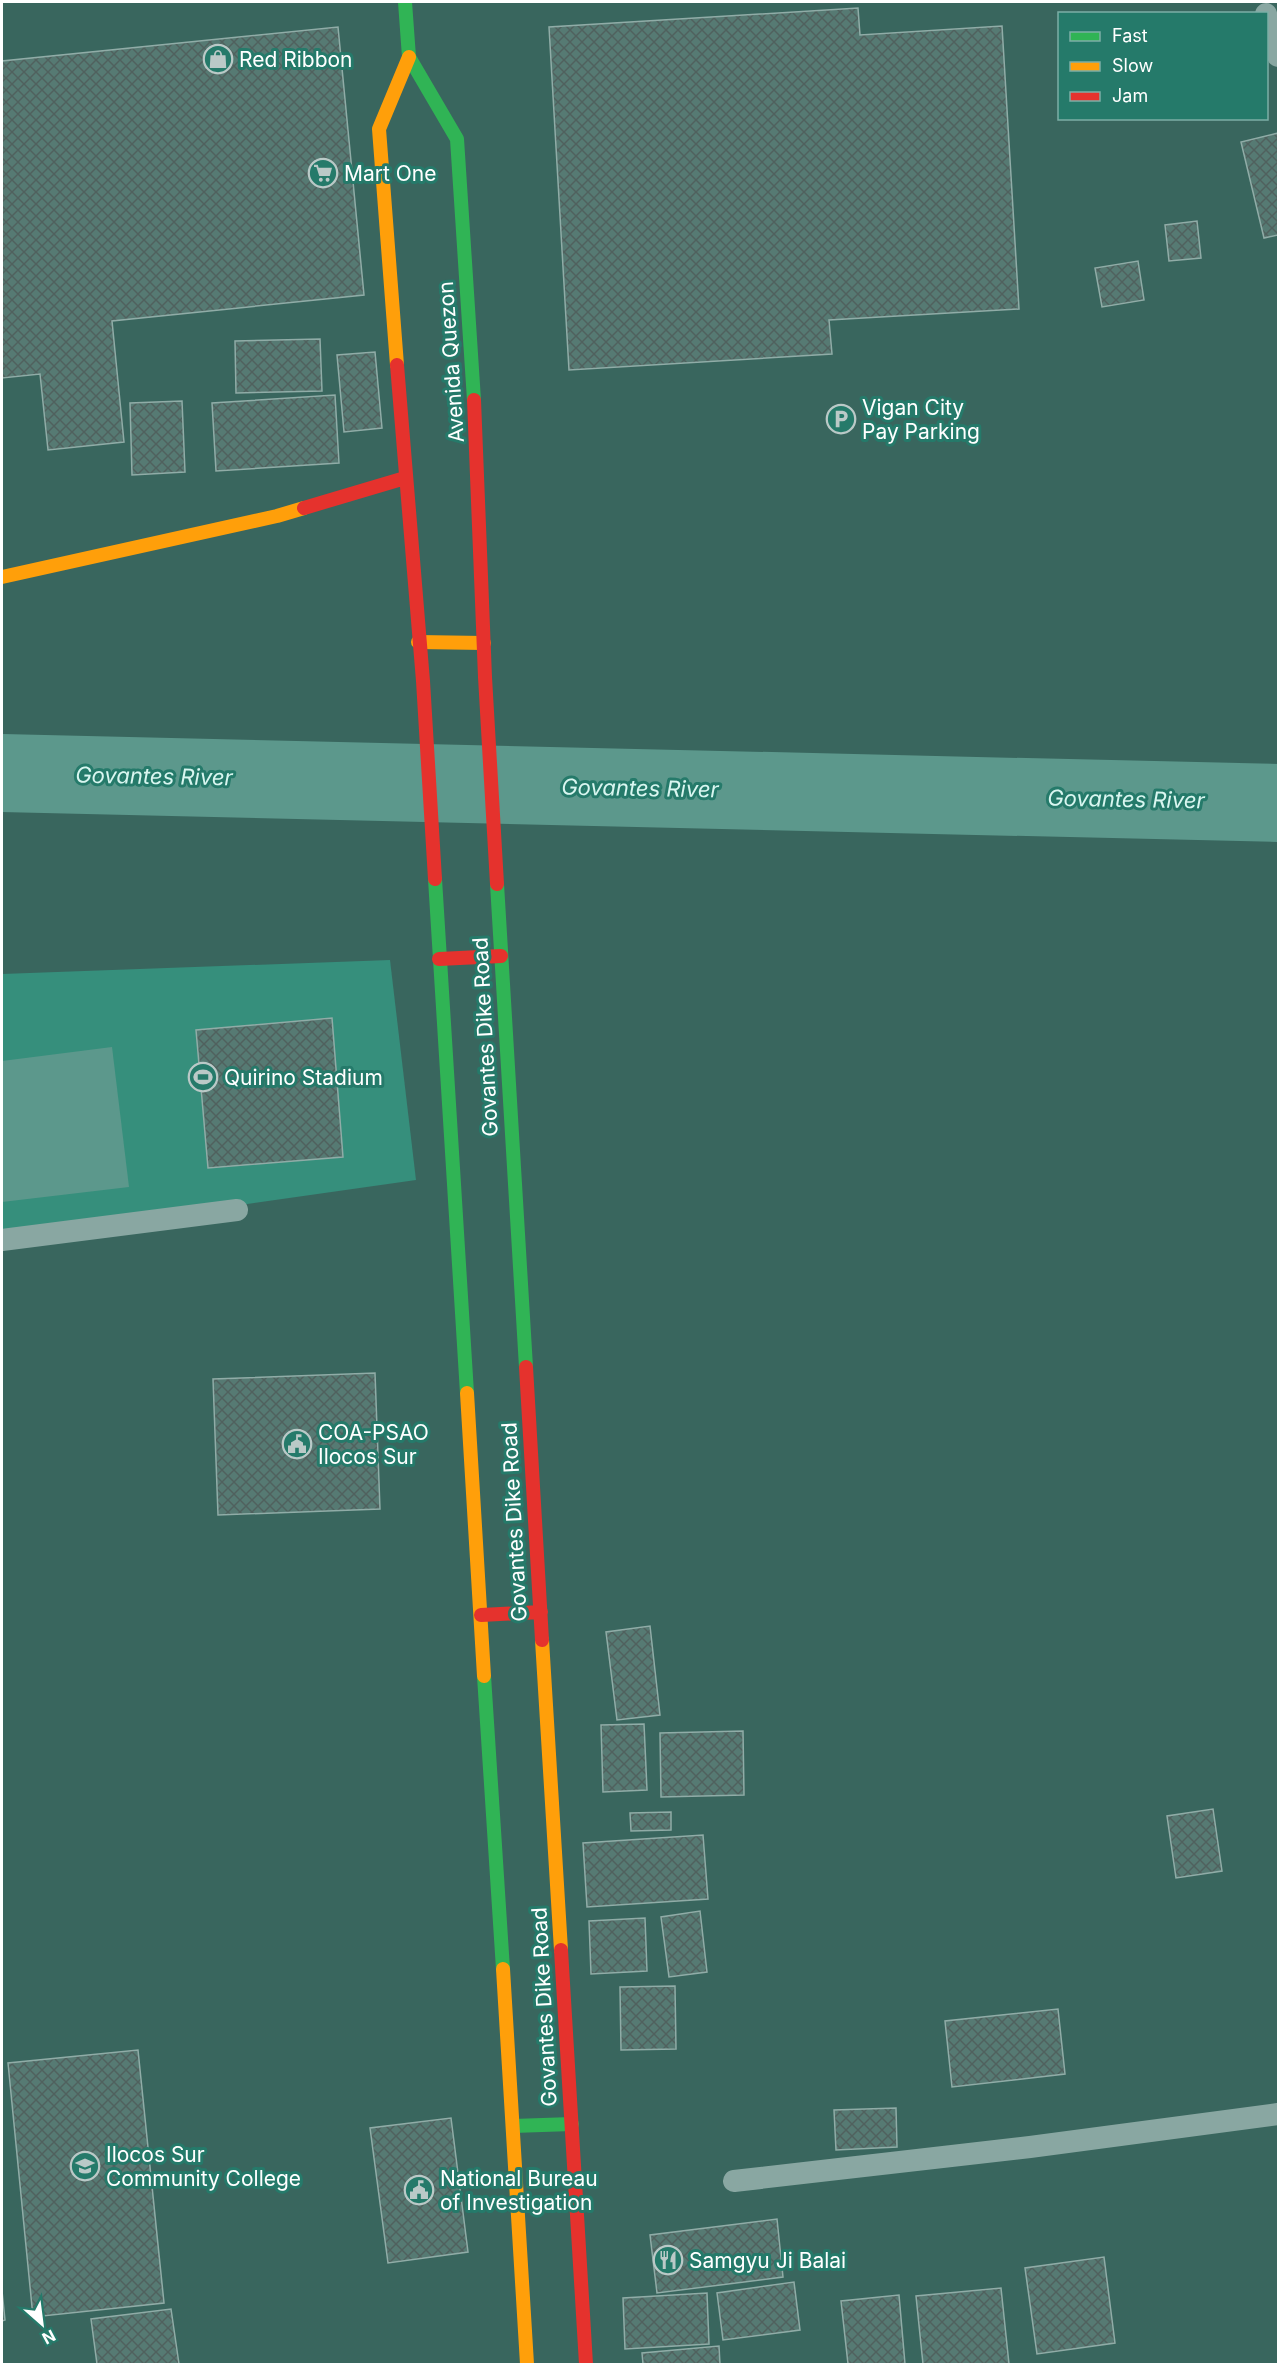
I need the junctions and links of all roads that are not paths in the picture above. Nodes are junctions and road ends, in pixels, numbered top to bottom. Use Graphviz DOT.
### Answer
graph roads {
  1 [pos="405,2"];
  2 [pos="1268,21"];
  3 [pos="1278,56"];
  4 [pos="409,57"];
  5 [pos="405,478"];
  6 [pos="2,577"];
  7 [pos="418,642"];
  8 [pos="484,643"];
  9 [pos="485,677"];
  10 [pos="423,681"];
  11 [pos="501,956"];
  12 [pos="439,959"];
  13 [pos="237,1210"];
  14 [pos="2,1240"];
  15 [pos="541,1612"];
  16 [pos="481,1615"];
  17 [pos="1278,2114"];
  18 [pos="572,2124"];
  19 [pos="513,2126"];
  20 [pos="734,2181"];
  21 [pos="528,2364"];
  22 [pos="586,2364"];
  1 -- 4 [label="main road, Avenida Quezon"];
  2 -- 3 [label="lane"];
  4 -- 5 [label="main road, Avenida Quezon"];
  4 -- 8 [label="main road, Avenida Quezon"];
  5 -- 6 [label="main road"];
  5 -- 7 [label="main road, Avenida Quezon"];
  7 -- 8 [label="main road"];
  7 -- 10 [label="main road, Avenida Quezon"];
  8 -- 9 [label="main road, Avenida Quezon"];
  9 -- 11 [label="main road, Govantes Dike Road"];
  10 -- 12 [label="main road, Govantes Dike Road"];
  11 -- 12 [label="main road"];
  11 -- 15 [label="main road, Govantes Dike Road"];
  12 -- 16 [label="main road, Govantes Dike Road"];
  13 -- 14 [label="lane"];
  15 -- 16 [label="main road"];
  15 -- 18 [label="main road, Govantes Dike Road"];
  16 -- 19 [label="main road, Govantes Dike Road"];
  17 -- 20 [label="lane"];
  18 -- 19 [label="main road"];
  18 -- 22 [label="main road, Govantes Dike Road"];
  19 -- 21 [label="main road, Govantes Dike Road"];
}
